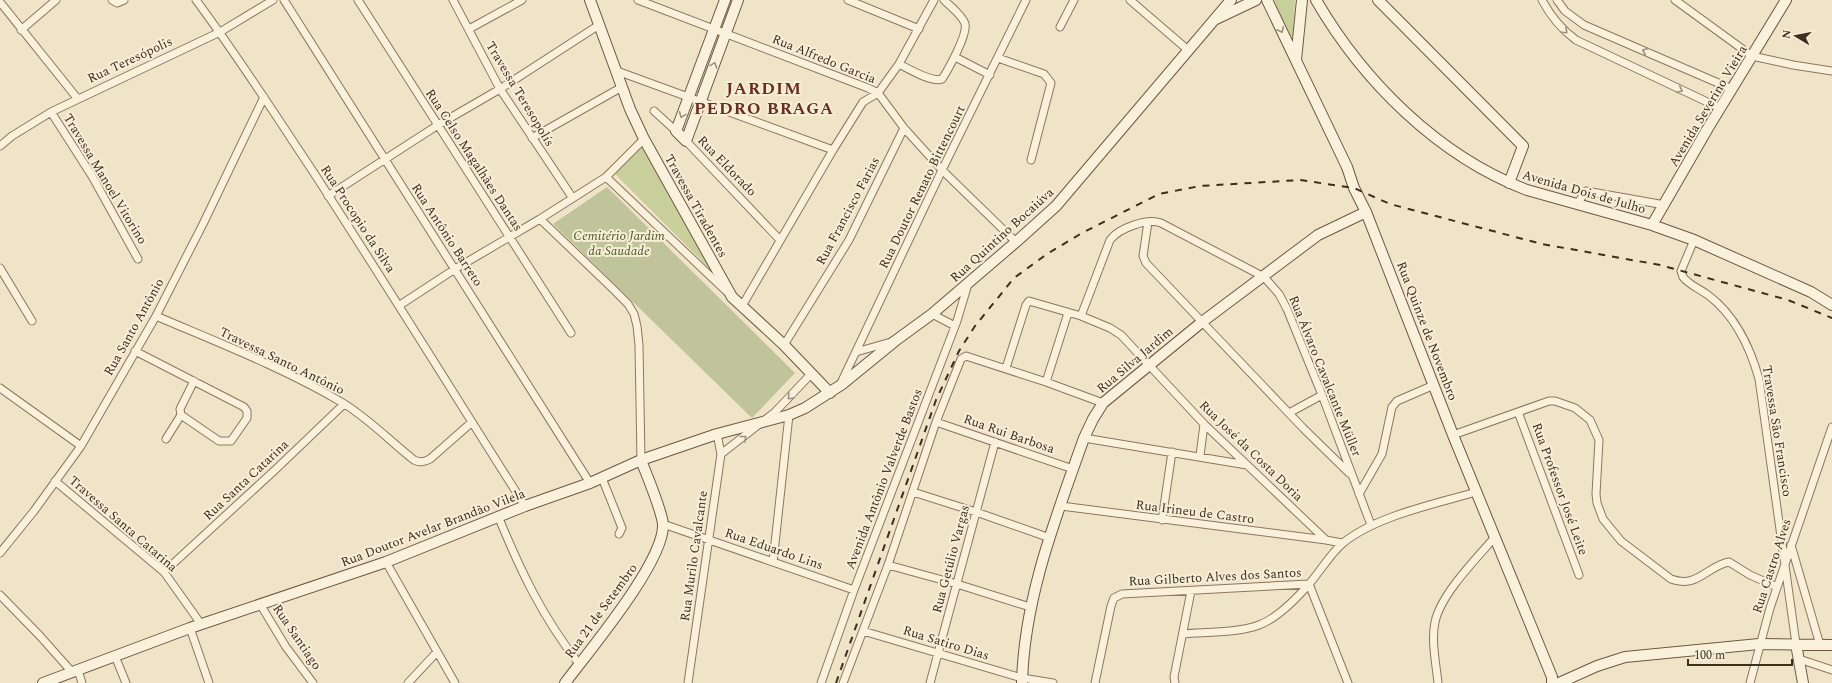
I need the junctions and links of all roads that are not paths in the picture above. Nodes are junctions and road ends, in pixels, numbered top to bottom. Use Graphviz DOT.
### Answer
graph roads {
  1 [pos="56,0"];
  2 [pos="112,0"];
  3 [pos="124,0"];
  4 [pos="196,0"];
  5 [pos="273,0"];
  6 [pos="284,0"];
  7 [pos="358,0"];
  8 [pos="453,0"];
  9 [pos="522,0"];
  10 [pos="590,0"];
  11 [pos="638,0"];
  12 [pos="725,0"];
  13 [pos="738,0"];
  14 [pos="848,0"];
  15 [pos="934,0"];
  16 [pos="944,0"];
  17 [pos="1026,0"];
  18 [pos="1074,0"];
  19 [pos="1130,0"];
  20 [pos="1231,0"];
  21 [pos="1256,0"];
  22 [pos="1267,0"];
  23 [pos="1302,0"];
  24 [pos="1316,0"];
  25 [pos="1378,0"];
  26 [pos="1542,0"];
  27 [pos="1557,0"];
  28 [pos="1675,0"];
  29 [pos="1786,0"];
  30 [pos="0,2"];
  31 [pos="1211,22"];
  32 [pos="599,25"];
  33 [pos="1060,27"];
  34 [pos="469,29"];
  35 [pos="715,29"];
  36 [pos="919,29"];
  37 [pos="22,30"];
  38 [pos="220,32"];
  39 [pos="726,33"];
  40 [pos="1188,50"];
  41 [pos="1752,56"];
  42 [pos="955,57"];
  43 [pos="998,58"];
  44 [pos="1296,60"];
  45 [pos="899,64"];
  46 [pos="617,71"];
  47 [pos="1832,71"];
  48 [pos="990,75"];
  49 [pos="622,87"];
  50 [pos="500,89"];
  51 [pos="1732,89"];
  52 [pos="878,93"];
  53 [pos="264,97"];
  54 [pos="77,98"];
  55 [pos="688,98"];
  56 [pos="700,102"];
  57 [pos="1720,108"];
  58 [pos="654,111"];
  59 [pos="51,112"];
  60 [pos="438,125"];
  61 [pos="904,128"];
  62 [pos="676,131"];
  63 [pos="532,138"];
  64 [pos="644,139"];
  65 [pos="686,141"];
  66 [pos="0,146"];
  67 [pos="833,150"];
  68 [pos="384,160"];
  69 [pos="1031,160"];
  70 [pos="942,170"];
  71 [pos="606,177"];
  72 [pos="1509,183"];
  73 [pos="328,196"];
  74 [pos="572,197"];
  75 [pos="1577,204"];
  76 [pos="1665,205"];
  77 [pos="1366,212"];
  78 [pos="540,219"];
  79 [pos="1148,222"];
  80 [pos="1652,225"];
  81 [pos="510,236"];
  82 [pos="780,240"];
  83 [pos="1694,240"];
  84 [pos="1016,242"];
  85 [pos="138,259"];
  86 [pos="0,268"];
  87 [pos="455,269"];
  88 [pos="1264,277"];
  89 [pos="968,284"];
  90 [pos="732,297"];
  91 [pos="400,305"];
  92 [pos="1832,305"];
  93 [pos="742,306"];
  94 [pos="1068,313"];
  95 [pos="932,314"];
  96 [pos="156,316"];
  97 [pos="1081,316"];
  98 [pos="32,321"];
  99 [pos="1202,322"];
  100 [pos="955,326"];
  101 [pos="571,333"];
  102 [pos="895,341"];
  103 [pos="784,345"];
  104 [pos="136,351"];
  105 [pos="856,352"];
  106 [pos="1149,366"];
  107 [pos="1006,368"];
  108 [pos="812,373"];
  109 [pos="194,381"];
  110 [pos="1046,382"];
  111 [pos="840,385"];
  112 [pos="1434,385"];
  113 [pos="0,388"];
  114 [pos="830,392"];
  115 [pos="1322,395"];
  116 [pos="1103,403"];
  117 [pos="344,404"];
  118 [pos="1518,412"];
  119 [pos="1289,413"];
  120 [pos="181,415"];
  121 [pos="789,415"];
  122 [pos="765,420"];
  123 [pos="472,422"];
  124 [pos="936,422"];
  125 [pos="1204,424"];
  126 [pos="1832,427"];
  127 [pos="717,434"];
  128 [pos="1453,435"];
  129 [pos="1084,438"];
  130 [pos="166,439"];
  131 [pos="995,442"];
  132 [pos="81,446"];
  133 [pos="1172,452"];
  134 [pos="721,454"];
  135 [pos="1200,456"];
  136 [pos="642,460"];
  137 [pos="1247,465"];
  138 [pos="1073,469"];
  139 [pos="1351,474"];
  140 [pos="602,478"];
  141 [pos="55,481"];
  142 [pos="590,483"];
  143 [pos="913,492"];
  144 [pos="1476,492"];
  145 [pos="1359,494"];
  146 [pos="525,506"];
  147 [pos="1061,506"];
  148 [pos="976,512"];
  149 [pos="498,516"];
  150 [pos="1162,520"];
  151 [pos="663,524"];
  152 [pos="1370,525"];
  153 [pos="619,534"];
  154 [pos="1495,537"];
  155 [pos="1050,538"];
  156 [pos="709,539"];
  157 [pos="1326,540"];
  158 [pos="1342,544"];
  159 [pos="1791,544"];
  160 [pos="1,551"];
  161 [pos="386,562"];
  162 [pos="773,562"];
  163 [pos="1785,562"];
  164 [pos="888,565"];
  165 [pos="164,572"];
  166 [pos="1578,576"];
  167 [pos="957,584"];
  168 [pos="1309,584"];
  169 [pos="1777,587"];
  170 [pos="854,590"];
  171 [pos="1190,592"];
  172 [pos="0,595"];
  173 [pos="260,604"];
  174 [pos="1030,607"];
  175 [pos="202,624"];
  176 [pos="190,628"];
  177 [pos="863,631"];
  178 [pos="1183,634"];
  179 [pos="1759,644"];
  180 [pos="1796,644"];
  181 [pos="1820,645"];
  182 [pos="1832,645"];
  183 [pos="437,652"];
  184 [pos="938,654"];
  185 [pos="115,656"];
  186 [pos="1799,659"];
  187 [pos="579,664"];
  188 [pos="1832,670"];
  189 [pos="75,671"];
  190 [pos="1022,681"];
  191 [pos="1555,682"];
  192 [pos="43,683"];
  193 [pos="82,683"];
  194 [pos="126,683"];
  195 [pos="209,683"];
  196 [pos="313,683"];
  197 [pos="408,683"];
  198 [pos="455,683"];
  199 [pos="565,683"];
  200 [pos="688,683"];
  201 [pos="821,683"];
  202 [pos="843,683"];
  203 [pos="930,683"];
  204 [pos="1053,683"];
  205 [pos="1096,683"];
  206 [pos="1175,683"];
  207 [pos="1348,683"];
  208 [pos="1438,683"];
  209 [pos="1750,683"];
  210 [pos="1803,683"];
  1 -- 37 [label="street"];
  2 -- 3 [label="street"];
  4 -- 38 [label="street, Rua Procopio da Silva"];
  5 -- 38 [label="street, Rua Teresópolis"];
  6 -- 68 [label="street, Rua Antônio Barreto"];
  7 -- 60 [label="street, Rua Celso Magalhães Dantas"];
  8 -- 34 [label="street, Travessa Teresopolís"];
  9 -- 34 [label="street"];
  10 -- 32 [label="street, Travessa Tiradentes"];
  11 -- 35 [label="street, Rua Alfredo Garcia"];
  12 -- 35 [label="street"];
  13 -- 39 [label="street"];
  14 -- 36 [label="street"];
  15 -- 36 [label="street"];
  16 -- 42 [label="street"];
  17 -- 43 [label="street, Rua Doutor Renato Bittencourt"];
  18 -- 33 [label="street"];
  19 -- 40 [label="street"];
  20 -- 31 [label="street, Rua Quintino Bocaiúva"];
  21 -- 31 [label="street"];
  22 -- 44 [label="street, Rua Quinze de Novembro, one-way"];
  23 -- 44 [label="street"];
  24 -- 72 [label="street, Avenida Dois de Julho"];
  25 -- 72 [label="street"];
  26 -- 57 [label="street, one-way"];
  51 -- 27 [label="street, one-way"];
  28 -- 41 [label="street"];
  29 -- 41 [label="street, Avenida Severino Vieira"];
  30 -- 37 [label="street"];
  31 -- 40 [label="street, Rua Quintino Bocaiúva"];
  32 -- 46 [label="street, Travessa Tiradentes"];
  32 -- 50 [label="street"];
  34 -- 50 [label="street, Travessa Teresopolís"];
  35 -- 39 [label="street, Rua Alfredo Garcia"];
  35 -- 55 [label="street"];
  36 -- 45 [label="street"];
  37 -- 54 [label="street"];
  38 -- 53 [label="street, Rua Procopio da Silva"];
  38 -- 54 [label="street, Rua Teresópolis"];
  39 -- 52 [label="street, Rua Alfredo Garcia"];
  56 -- 39 [label="street, one-way"];
  40 -- 84 [label="street, Rua Quintino Bocaiúva"];
  41 -- 47 [label="street"];
  41 -- 51 [label="street, Avenida Severino Vieira"];
  42 -- 45 [label="street"];
  42 -- 48 [label="street"];
  43 -- 48 [label="street, Rua Doutor Renato Bittencourt"];
  43 -- 69 [label="street"];
  44 -- 77 [label="street, Rua Quinze de Novembro"];
  45 -- 52 [label="street"];
  46 -- 49 [label="street, Travessa Tiradentes"];
  46 -- 55 [label="street"];
  48 -- 70 [label="street, Rua Doutor Renato Bittencourt"];
  49 -- 63 [label="street"];
  49 -- 64 [label="street, Travessa Tiradentes"];
  50 -- 60 [label="street"];
  50 -- 63 [label="street, Travessa Teresopolís"];
  51 -- 57 [label="street, Avenida Severino Vieira"];
  52 -- 61 [label="street, Rua Alfredo Garcia"];
  52 -- 67 [label="street"];
  53 -- 73 [label="street, Rua Procopio da Silva"];
  53 -- 96 [label="street, Rua Santo Antônio"];
  54 -- 59 [label="street, Rua Teresópolis"];
  55 -- 56 [label="street"];
  55 -- 62 [label="street, one-way"];
  56 -- 65 [label="street"];
  56 -- 67 [label="street"];
  57 -- 76 [label="street, Avenida Severino Vieira"];
  58 -- 62 [label="street, Rua Eldorado"];
  59 -- 66 [label="street, Rua Teresópolis"];
  59 -- 85 [label="street, Travessa Manoel Vitorino"];
  60 -- 68 [label="street"];
  60 -- 81 [label="street, Rua Celso Magalhães Dantas"];
  61 -- 70 [label="street, Rua Alfredo Garcia"];
  61 -- 103 [label="street, Rua Francisco Farias"];
  62 -- 65 [label="street, Rua Eldorado"];
  63 -- 74 [label="street, Travessa Teresopolís"];
  64 -- 71 [label="street"];
  64 -- 90 [label="street, Travessa Tiradentes"];
  65 -- 82 [label="street, Rua Eldorado"];
  67 -- 82 [label="street"];
  68 -- 73 [label="street"];
  68 -- 87 [label="street, Rua Antônio Barreto"];
  70 -- 84 [label="street, Rua Alfredo Garcia"];
  70 -- 105 [label="street, Rua Doutor Renato Bittencourt"];
  71 -- 74 [label="street"];
  71 -- 90 [label="street"];
  72 -- 75 [label="street, Avenida Dois de Julho"];
  73 -- 91 [label="street, Rua Procopio da Silva"];
  74 -- 78 [label="street"];
  75 -- 76 [label="street"];
  75 -- 80 [label="street, Avenida Dois de Julho"];
  76 -- 80 [label="street, Avenida Severino Vieira"];
  77 -- 88 [label="street, Rua Silva Jardim"];
  77 -- 112 [label="street, Rua Quinze de Novembro"];
  78 -- 81 [label="street"];
  78 -- 136 [label="street"];
  79 -- 88 [label="street, Rua Álvaro Cavalcante Müller"];
  79 -- 97 [label="street, Rua Álvaro Cavalcante Müller"];
  79 -- 99 [label="street"];
  80 -- 83 [label="street, Avenida Dois de Julho"];
  81 -- 87 [label="street"];
  81 -- 101 [label="street, Rua Celso Magalhães Dantas"];
  82 -- 93 [label="street"];
  83 -- 92 [label="street, Avenida Dois de Julho"];
  83 -- 163 [label="street, Travessa São Francisco"];
  84 -- 89 [label="street, Rua Quintino Bocaiúva"];
  86 -- 98 [label="street"];
  87 -- 91 [label="street"];
  87 -- 142 [label="street, Rua Antônio Barreto"];
  88 -- 99 [label="street, Rua Silva Jardim"];
  88 -- 115 [label="street, Rua Álvaro Cavalcante Müller"];
  89 -- 95 [label="street, Rua Quintino Bocaiúva"];
  89 -- 100 [label="street, Avenida Antônio Valverde Bastos"];
  90 -- 93 [label="street, Travessa Tiradentes"];
  91 -- 123 [label="street, Rua Procopio da Silva"];
  93 -- 103 [label="street, Travessa Tiradentes"];
  94 -- 97 [label="street, Rua José da Costa Doria"];
  94 -- 107 [label="street, Rua José da Costa Doria"];
  94 -- 110 [label="street"];
  95 -- 100 [label="street"];
  95 -- 102 [label="street, Rua Quintino Bocaiúva"];
  96 -- 104 [label="street, Rua Santo Antônio"];
  96 -- 117 [label="street, Travessa Santo Antônio"];
  97 -- 106 [label="street, Rua José da Costa Doria"];
  99 -- 106 [label="street, Rua Silva Jardim"];
  99 -- 119 [label="street"];
  100 -- 170 [label="street, Avenida Antônio Valverde Bastos"];
  102 -- 105 [label="street"];
  102 -- 111 [label="street, Rua Quintino Bocaiúva"];
  103 -- 108 [label="street, Travessa Tiradentes"];
  104 -- 109 [label="street"];
  104 -- 132 [label="street, Rua Santo Antônio"];
  105 -- 111 [label="street, Rua Doutor Renato Bittencourt"];
  106 -- 116 [label="street, Rua Silva Jardim"];
  106 -- 125 [label="street, Rua José da Costa Doria"];
  107 -- 110 [label="street"];
  107 -- 124 [label="street"];
  108 -- 114 [label="street, Travessa Tiradentes"];
  108 -- 122 [label="street, one-way"];
  109 -- 120 [label="street"];
  109 -- 120 [label="street"];
  110 -- 116 [label="street"];
  111 -- 114 [label="street, Rua Quintino Bocaiúva"];
  112 -- 128 [label="street, Rua Quinze de Novembro"];
  112 -- 145 [label="street"];
  113 -- 132 [label="street"];
  114 -- 121 [label="street, Rua Doutor Avelar Brandão Vilela"];
  115 -- 119 [label="street"];
  115 -- 139 [label="street, Rua Álvaro Cavalcante Müller"];
  116 -- 129 [label="street, Rua Silva Jardim"];
  117 -- 123 [label="street, Travessa Santo Antônio"];
  117 -- 165 [label="street, Rua Santa Catarina"];
  118 -- 128 [label="street"];
  118 -- 166 [label="street, Rua Professor José Leite"];
  118 -- 169 [label="street"];
  119 -- 139 [label="street"];
  120 -- 130 [label="street"];
  121 -- 122 [label="street, Rua Doutor Avelar Brandão Vilela"];
  121 -- 162 [label="street"];
  122 -- 127 [label="street, Rua Doutor Avelar Brandão Vilela"];
  134 -- 122 [label="street, one-way"];
  123 -- 146 [label="street, Rua Procopio da Silva"];
  124 -- 131 [label="street, Rua Rui Barbosa"];
  124 -- 143 [label="street"];
  125 -- 135 [label="street"];
  125 -- 137 [label="street, Rua José da Costa Doria"];
  126 -- 159 [label="street, Rua Castro Alves"];
  127 -- 134 [label="street, Rua Murilo Cavalcante"];
  127 -- 136 [label="street, Rua Doutor Avelar Brandão Vilela"];
  128 -- 144 [label="street, Rua Quinze de Novembro"];
  129 -- 133 [label="street"];
  129 -- 138 [label="street, Rua Silva Jardim"];
  131 -- 138 [label="street, Rua Rui Barbosa"];
  131 -- 148 [label="street, Rua Getúlio Vargas"];
  132 -- 141 [label="street, Rua Santo Antônio"];
  133 -- 135 [label="street"];
  133 -- 150 [label="street"];
  134 -- 156 [label="street, Rua Murilo Cavalcante"];
  135 -- 137 [label="street"];
  136 -- 140 [label="street, Rua Doutor Avelar Brandão Vilela"];
  136 -- 151 [label="street"];
  137 -- 157 [label="street, Rua José da Costa Doria"];
  138 -- 147 [label="street, Rua Silva Jardim"];
  139 -- 145 [label="street, Rua Álvaro Cavalcante Müller"];
  140 -- 142 [label="street, Rua Doutor Avelar Brandão Vilela"];
  140 -- 153 [label="street"];
  141 -- 160 [label="street, Rua Santo Antônio"];
  141 -- 165 [label="street, Travessa Santa Catarina"];
  142 -- 146 [label="street, Rua Doutor Avelar Brandão Vilela"];
  143 -- 148 [label="street"];
  143 -- 164 [label="street"];
  144 -- 152 [label="street"];
  144 -- 154 [label="street, Rua Quinze de Novembro"];
  145 -- 152 [label="street, Rua Álvaro Cavalcante Müller"];
  146 -- 149 [label="street, Rua Doutor Avelar Brandão Vilela"];
  147 -- 150 [label="street, Rua Irineu de Castro"];
  147 -- 155 [label="street, Rua Silva Jardim"];
  148 -- 155 [label="street"];
  148 -- 167 [label="street, Rua Getúlio Vargas"];
  149 -- 161 [label="street, Rua Doutor Avelar Brandão Vilela"];
  149 -- 187 [label="street"];
  150 -- 157 [label="street, Rua Irineu de Castro"];
  151 -- 156 [label="street, Rua Eduardo Lins"];
  151 -- 187 [label="street, Rua 21 de Setembro"];
  152 -- 158 [label="street"];
  154 -- 191 [label="street, Rua Quinze de Novembro"];
  154 -- 208 [label="street"];
  155 -- 174 [label="street, Rua Silva Jardim"];
  156 -- 162 [label="street, Rua Eduardo Lins"];
  156 -- 200 [label="street, Rua Murilo Cavalcante"];
  157 -- 158 [label="street, Rua José da Costa Doria"];
  158 -- 168 [label="street"];
  159 -- 163 [label="street, Rua Castro Alves"];
  159 -- 181 [label="street"];
  161 -- 173 [label="street, Rua Doutor Avelar Brandão Vilela"];
  161 -- 183 [label="street"];
  162 -- 170 [label="street, Rua Eduardo Lins"];
  163 -- 169 [label="street, Rua Castro Alves"];
  163 -- 180 [label="street, Travessa São Francisco"];
  164 -- 167 [label="street"];
  164 -- 177 [label="street"];
  165 -- 175 [label="street, Travessa Santa Catarina"];
  167 -- 174 [label="street"];
  167 -- 184 [label="street, Rua Getúlio Vargas"];
  168 -- 171 [label="street, Rua Gilberto Alves dos Santos"];
  168 -- 178 [label="street"];
  168 -- 207 [label="street"];
  169 -- 179 [label="street, Rua Castro Alves"];
  170 -- 201 [label="street, Avenida Antônio Valverde Bastos"];
  171 -- 178 [label="street"];
  171 -- 205 [label="street, Rua Gilberto Alves dos Santos"];
  172 -- 189 [label="street"];
  173 -- 175 [label="street, Rua Doutor Avelar Brandão Vilela"];
  173 -- 196 [label="street, Rua Santiago"];
  174 -- 190 [label="street, Rua Silva Jardim"];
  175 -- 176 [label="street, Rua Doutor Avelar Brandão Vilela"];
  176 -- 185 [label="street, Rua Doutor Avelar Brandão Vilela"];
  176 -- 195 [label="street"];
  177 -- 184 [label="street, Rua Satiro Dias"];
  177 -- 202 [label="street"];
  178 -- 206 [label="street"];
  179 -- 180 [label="street"];
  179 -- 191 [label="street"];
  179 -- 209 [label="street, Rua Castro Alves"];
  180 -- 181 [label="street"];
  180 -- 186 [label="street"];
  181 -- 182 [label="street"];
  183 -- 197 [label="street"];
  183 -- 198 [label="street"];
  184 -- 190 [label="street, Rua Satiro Dias"];
  184 -- 203 [label="street, Rua Getúlio Vargas"];
  185 -- 189 [label="street, Rua Doutor Avelar Brandão Vilela"];
  185 -- 194 [label="street"];
  186 -- 188 [label="street"];
  186 -- 210 [label="street"];
  187 -- 199 [label="street, Rua 21 de Setembro"];
  189 -- 192 [label="street, Rua Doutor Avelar Brandão Vilela"];
  189 -- 193 [label="street"];
  190 -- 204 [label="street, Rua Satiro Dias"];
}
